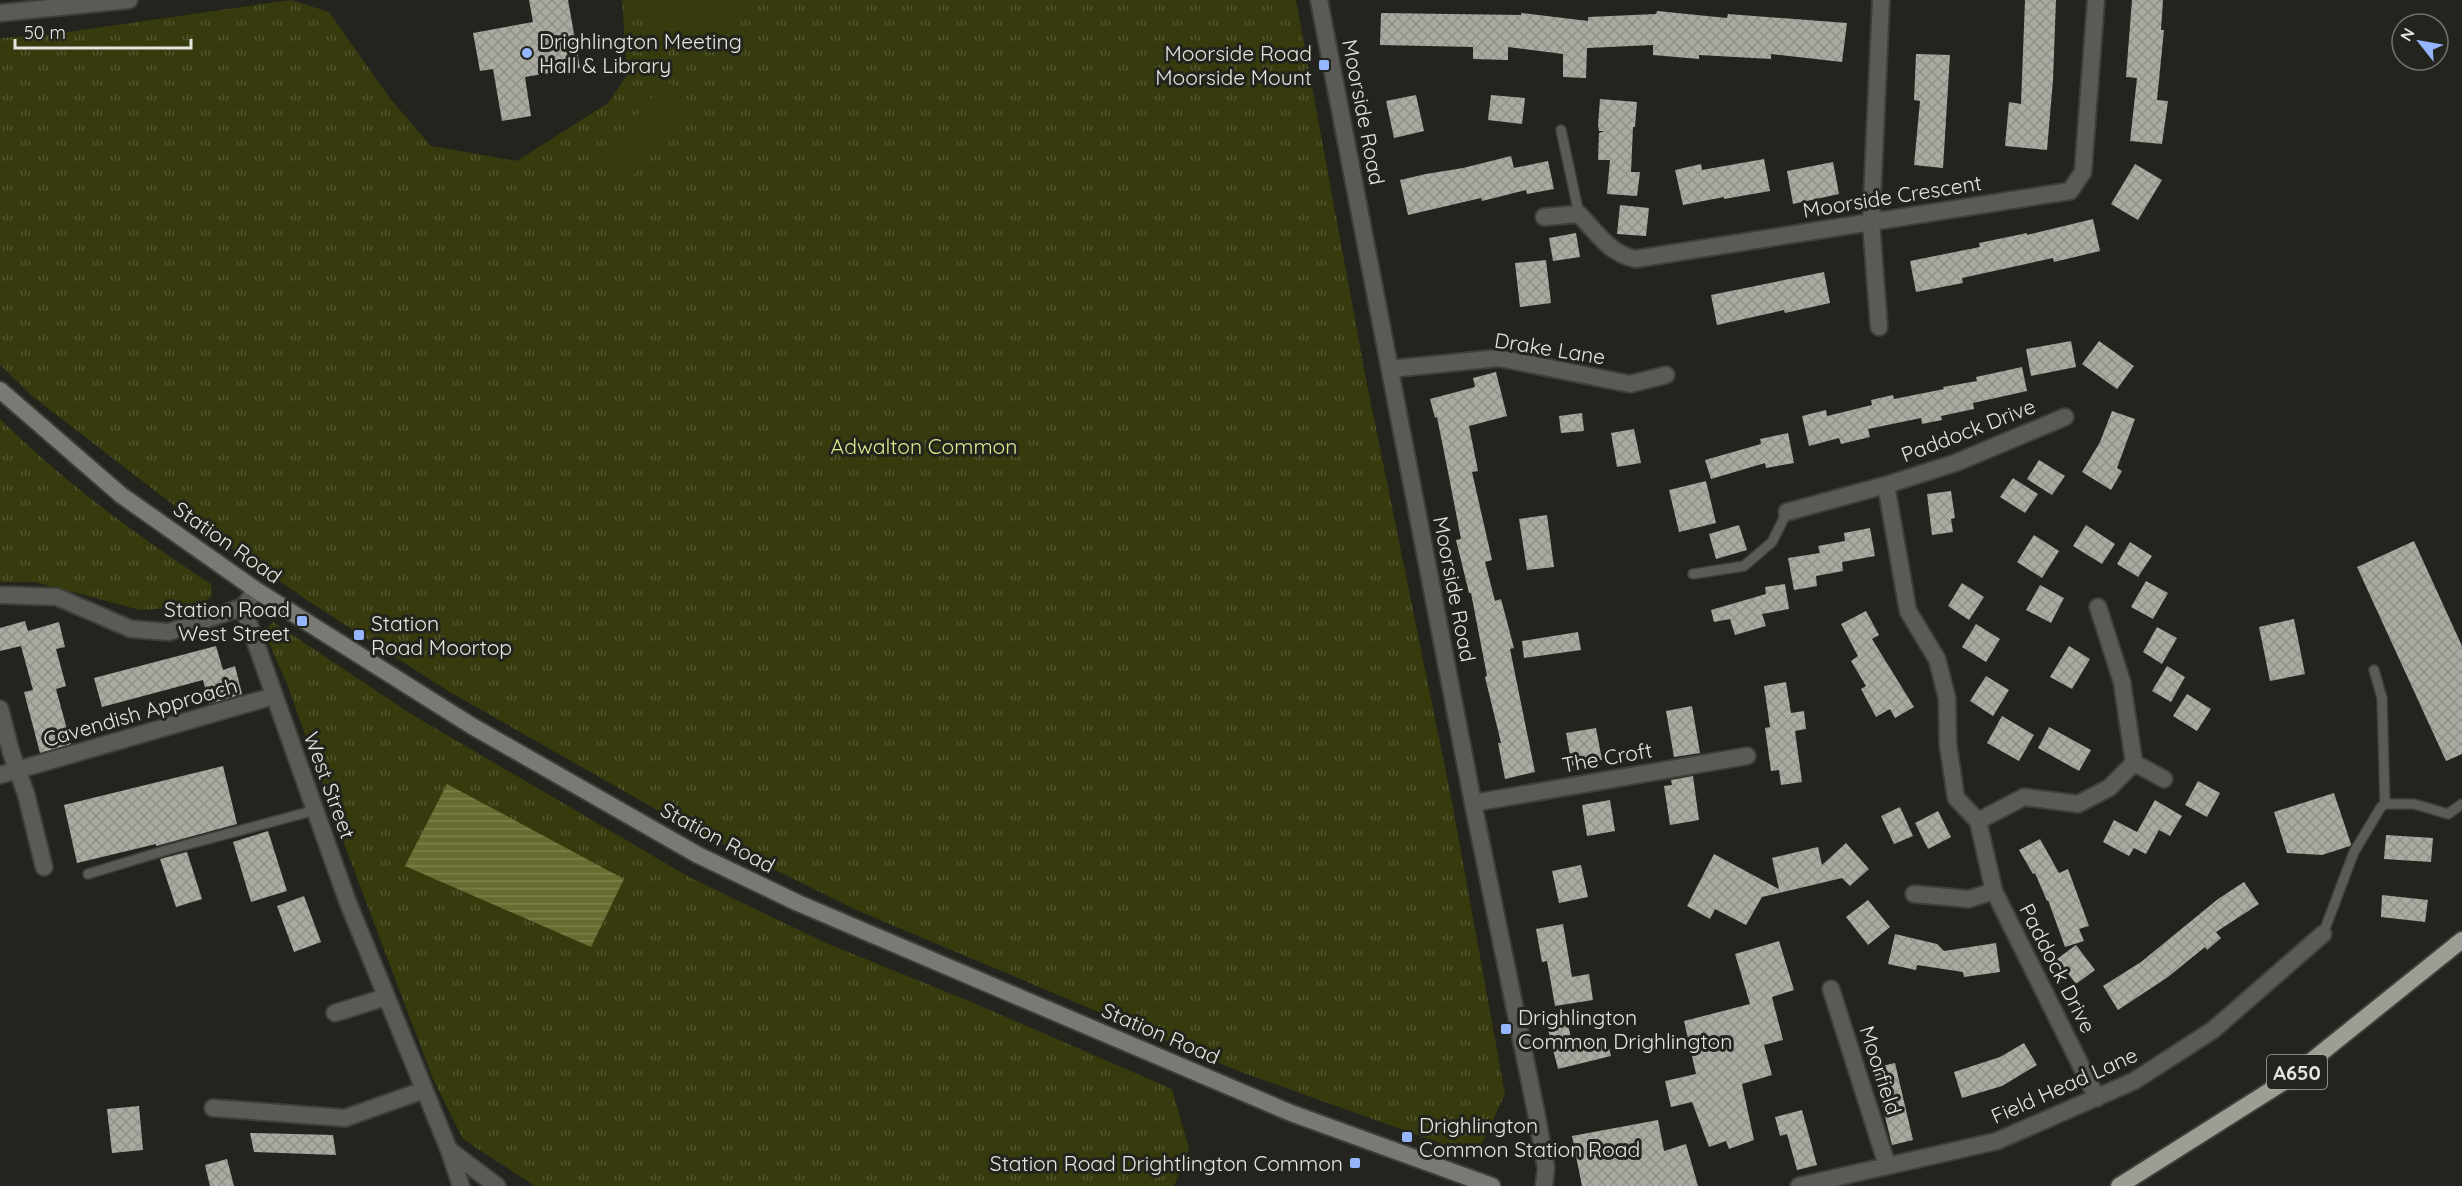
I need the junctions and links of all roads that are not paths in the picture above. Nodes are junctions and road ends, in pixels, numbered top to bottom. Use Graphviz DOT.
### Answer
graph roads {
  1 [pos="129,0"];
  2 [pos="1319,0"];
  3 [pos="1881,0"];
  4 [pos="2096,0"];
  5 [pos="7,9"];
  6 [pos="1561,130"];
  7 [pos="1579,214"];
  8 [pos="1545,217"];
  9 [pos="1871,222"];
  10 [pos="1879,327"];
  11 [pos="1390,369"];
  12 [pos="1666,375"];
  13 [pos="0,390"];
  14 [pos="2065,417"];
  15 [pos="1886,485"];
  16 [pos="1787,512"];
  17 [pos="1693,574"];
  18 [pos="256,590"];
  19 [pos="0,595"];
  20 [pos="243,607"];
  21 [pos="2098,607"];
  22 [pos="2374,670"];
  23 [pos="274,696"];
  24 [pos="0,709"];
  25 [pos="1747,756"];
  26 [pos="2134,763"];
  27 [pos="19,771"];
  28 [pos="0,775"];
  29 [pos="2163,779"];
  30 [pos="1473,802"];
  31 [pos="2385,804"];
  32 [pos="2462,804"];
  33 [pos="316,810"];
  34 [pos="1978,821"];
  35 [pos="44,867"];
  36 [pos="88,873"];
  37 [pos="1994,891"];
  38 [pos="1914,894"];
  39 [pos="2323,934"];
  40 [pos="2462,940"];
  41 [pos="1831,989"];
  42 [pos="386,997"];
  43 [pos="335,1013"];
  44 [pos="424,1090"];
  45 [pos="2097,1098"];
  46 [pos="213,1108"];
  47 [pos="449,1150"];
  48 [pos="1887,1165"];
  49 [pos="461,1186"];
  50 [pos="497,1186"];
  51 [pos="1492,1186"];
  52 [pos="1544,1186"];
  53 [pos="1799,1186"];
  54 [pos="2119,1186"];
  1 -- 5 [label="street"];
  2 -- 11 [label="street, Moorside Road"];
  3 -- 9 [label="street"];
  4 -- 9 [label="street, Moorside Crescent"];
  6 -- 7 [label="lane"];
  7 -- 8 [label="street"];
  7 -- 9 [label="street, Moorside Crescent"];
  9 -- 10 [label="street"];
  11 -- 12 [label="street, Drake Lane"];
  11 -- 30 [label="street, Moorside Road"];
  13 -- 18 [label="main road, Station Road"];
  14 -- 15 [label="street, Paddock Drive"];
  15 -- 16 [label="street, Paddock Drive"];
  15 -- 34 [label="street, Paddock Drive"];
  16 -- 17 [label="lane"];
  18 -- 20 [label="street"];
  18 -- 51 [label="main road, Station Road"];
  19 -- 20 [label="street"];
  20 -- 23 [label="street, West Street"];
  21 -- 26 [label="street"];
  22 -- 31 [label="lane"];
  23 -- 27 [label="street, Cavendish Approach"];
  23 -- 33 [label="street, West Street"];
  24 -- 27 [label="street"];
  25 -- 30 [label="street, The Croft"];
  26 -- 29 [label="street"];
  26 -- 34 [label="street"];
  27 -- 28 [label="street, Cavendish Approach"];
  27 -- 35 [label="street"];
  30 -- 52 [label="street, Moorside Road"];
  31 -- 32 [label="lane"];
  31 -- 39 [label="lane"];
  33 -- 36 [label="lane"];
  33 -- 42 [label="street, West Street"];
  34 -- 37 [label="street, Paddock Drive"];
  37 -- 38 [label="street, Paddock Drive"];
  37 -- 45 [label="street, Paddock Drive"];
  39 -- 45 [label="street, Field Head Lane"];
  40 -- 54 [label="highway, A650"];
  41 -- 48 [label="street, Moorfield"];
  42 -- 43 [label="street"];
  42 -- 44 [label="street, West Street"];
  44 -- 46 [label="street"];
  44 -- 47 [label="street, West Street"];
  45 -- 48 [label="street, Field Head Lane"];
  47 -- 49 [label="street, West Street"];
  47 -- 50 [label="street"];
  48 -- 53 [label="street, Field Head Lane"];
}
